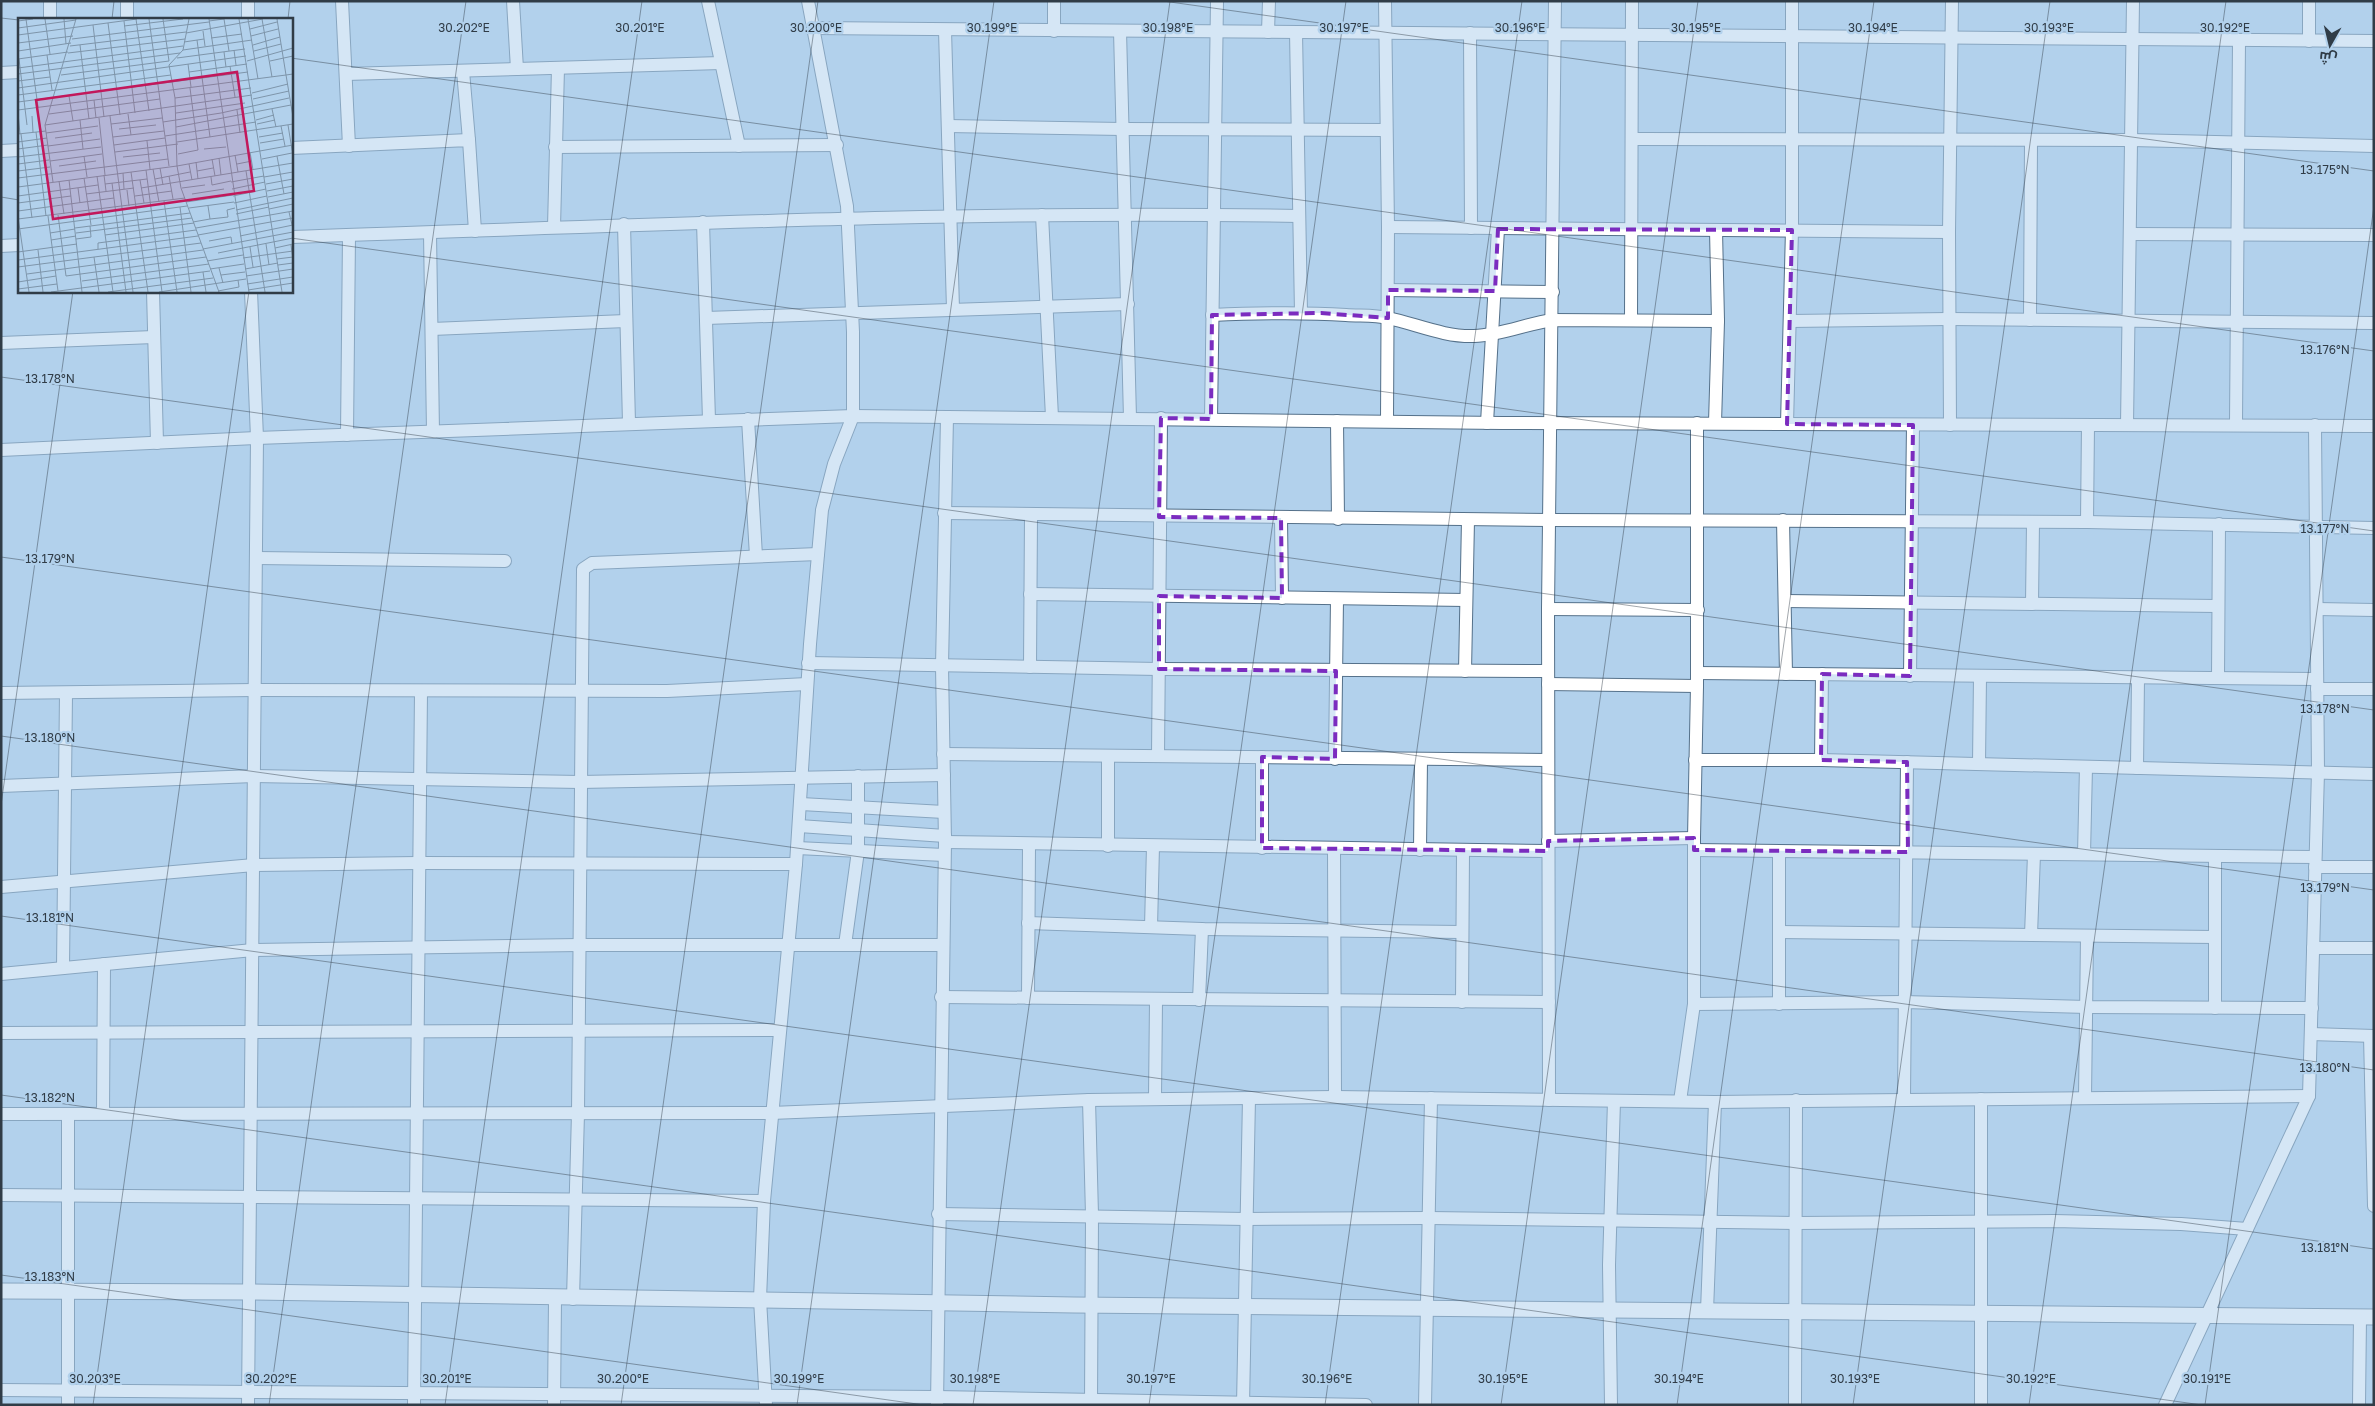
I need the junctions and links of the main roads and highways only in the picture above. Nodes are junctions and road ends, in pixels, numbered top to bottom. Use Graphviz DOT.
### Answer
graph roads {
  1 [pos="1,1291"];
  2 [pos="2367,1317"];
  1 -- 2 [label="main road"];
}
